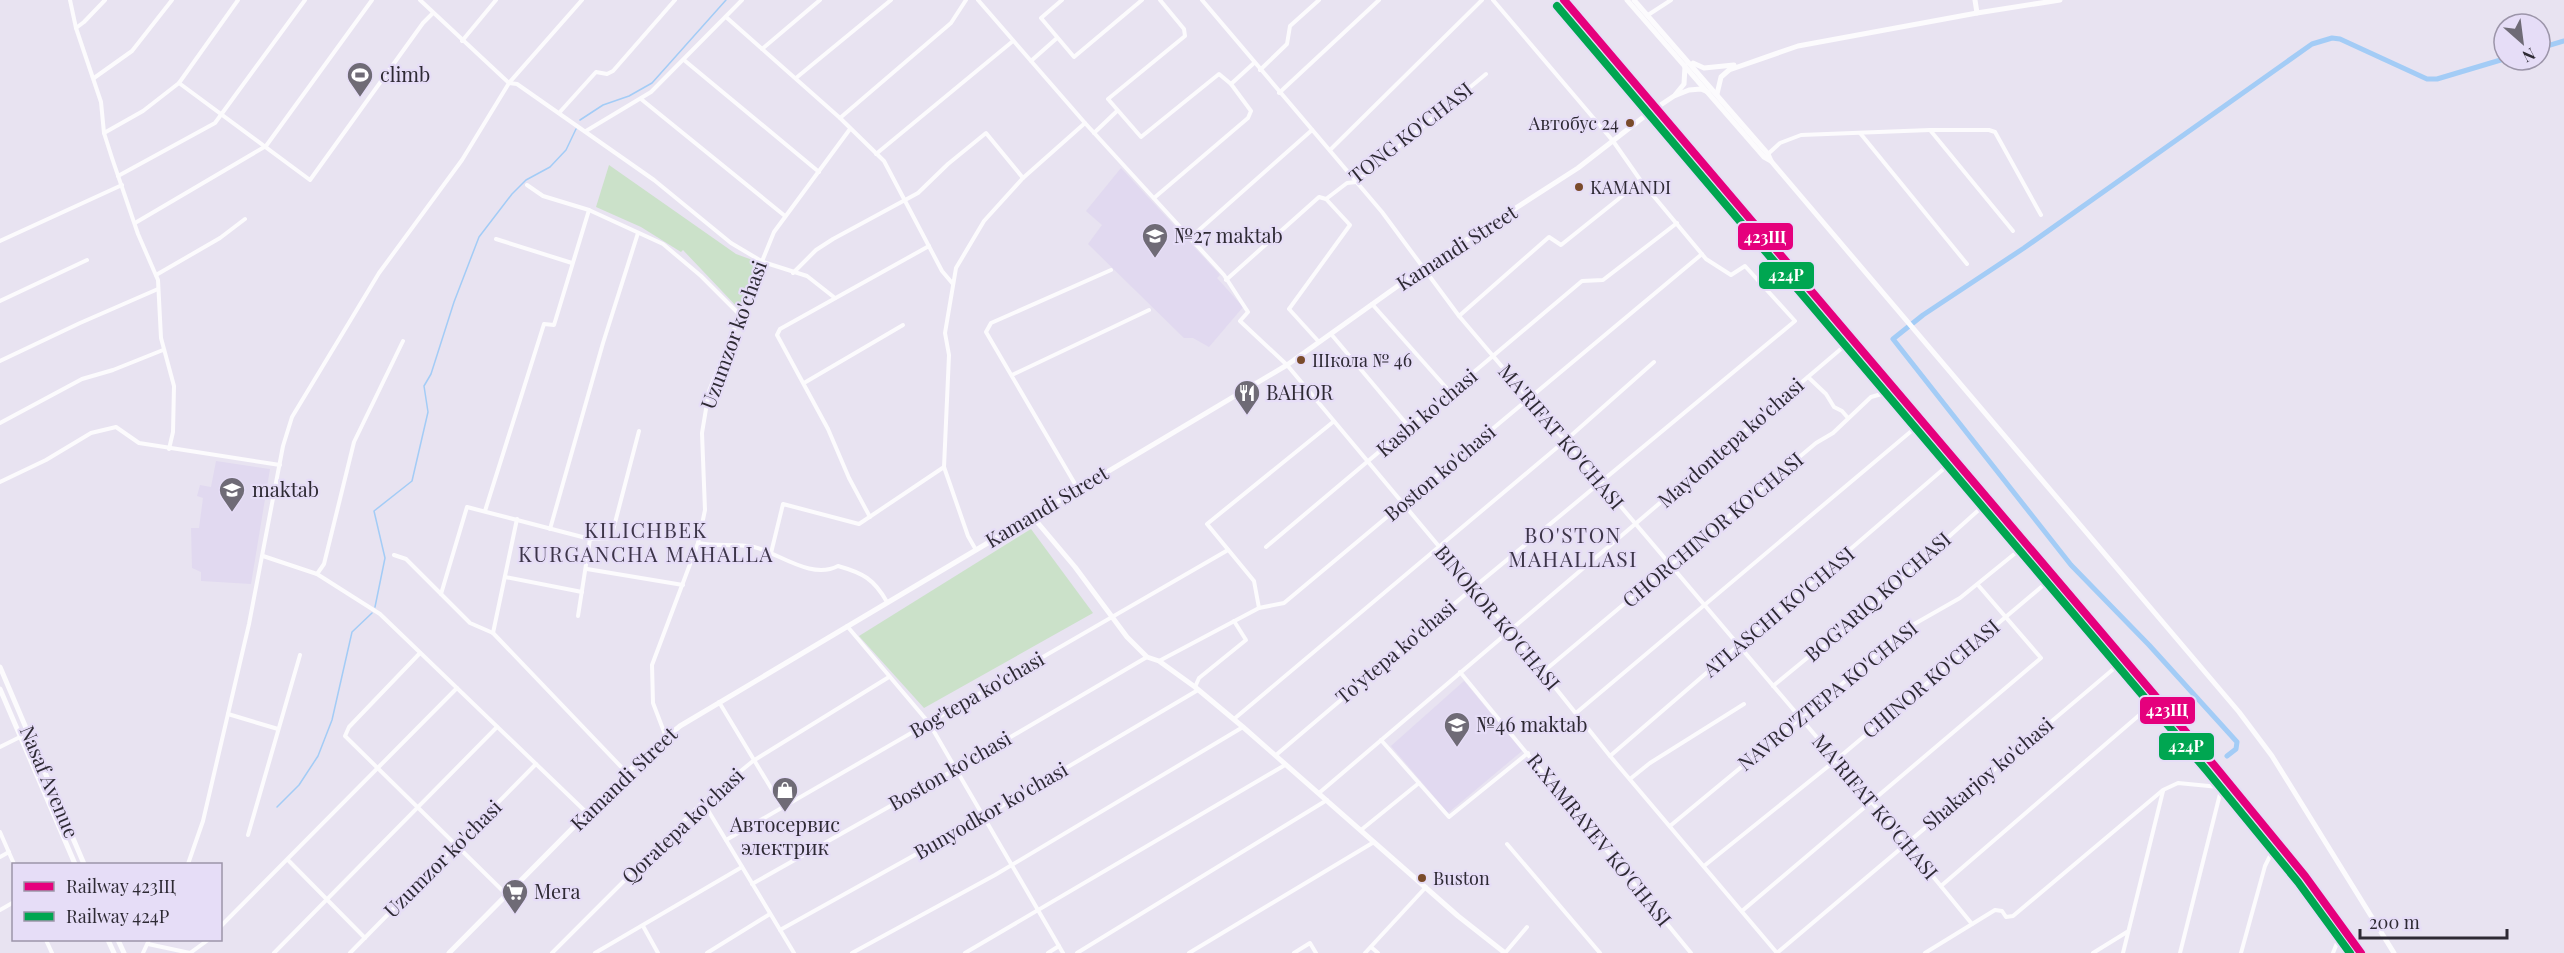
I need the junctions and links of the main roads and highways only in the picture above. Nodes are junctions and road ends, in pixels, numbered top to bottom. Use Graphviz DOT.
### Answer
graph roads {
  1 [pos="1627,0"];
  2 [pos="1634,0"];
  3 [pos="1975,0"];
  4 [pos="2060,0"];
  5 [pos="1977,13"];
  6 [pos="1753,61"];
  7 [pos="1687,63"];
  8 [pos="1708,92"];
  9 [pos="1717,94"];
  10 [pos="1674,96"];
  11 [pos="1771,161"];
  12 [pos="1032,516"];
  13 [pos="0,667"];
  14 [pos="0,689"];
  15 [pos="75,863"];
  16 [pos="84,863"];
  17 [pos="449,953"];
  18 [pos="1505,953"];
  19 [pos="2394,953"];
  1 -- 7 [label="main road"];
  2 -- 7 [label="main road"];
  3 -- 5 [label="main road"];
  4 -- 5 [label="main road"];
  5 -- 6 [label="main road"];
  6 -- 7 [label="main road"];
  6 -- 9 [label="main road"];
  7 -- 8 [label="main road"];
  7 -- 9 [label="main road"];
  7 -- 10 [label="main road"];
  8 -- 10 [label="main road, Kamandi Street"];
  8 -- 11 [label="main road"];
  9 -- 11 [label="main road"];
  10 -- 12 [label="main road, Kamandi Street"];
  11 -- 19 [label="main road"];
  12 -- 17 [label="main road, Kamandi Street"];
  12 -- 18 [label="main road"];
  13 -- 16 [label="main road, Nasaf Avenue"];
  14 -- 15 [label="main road, Nasaf Avenue"];
}
